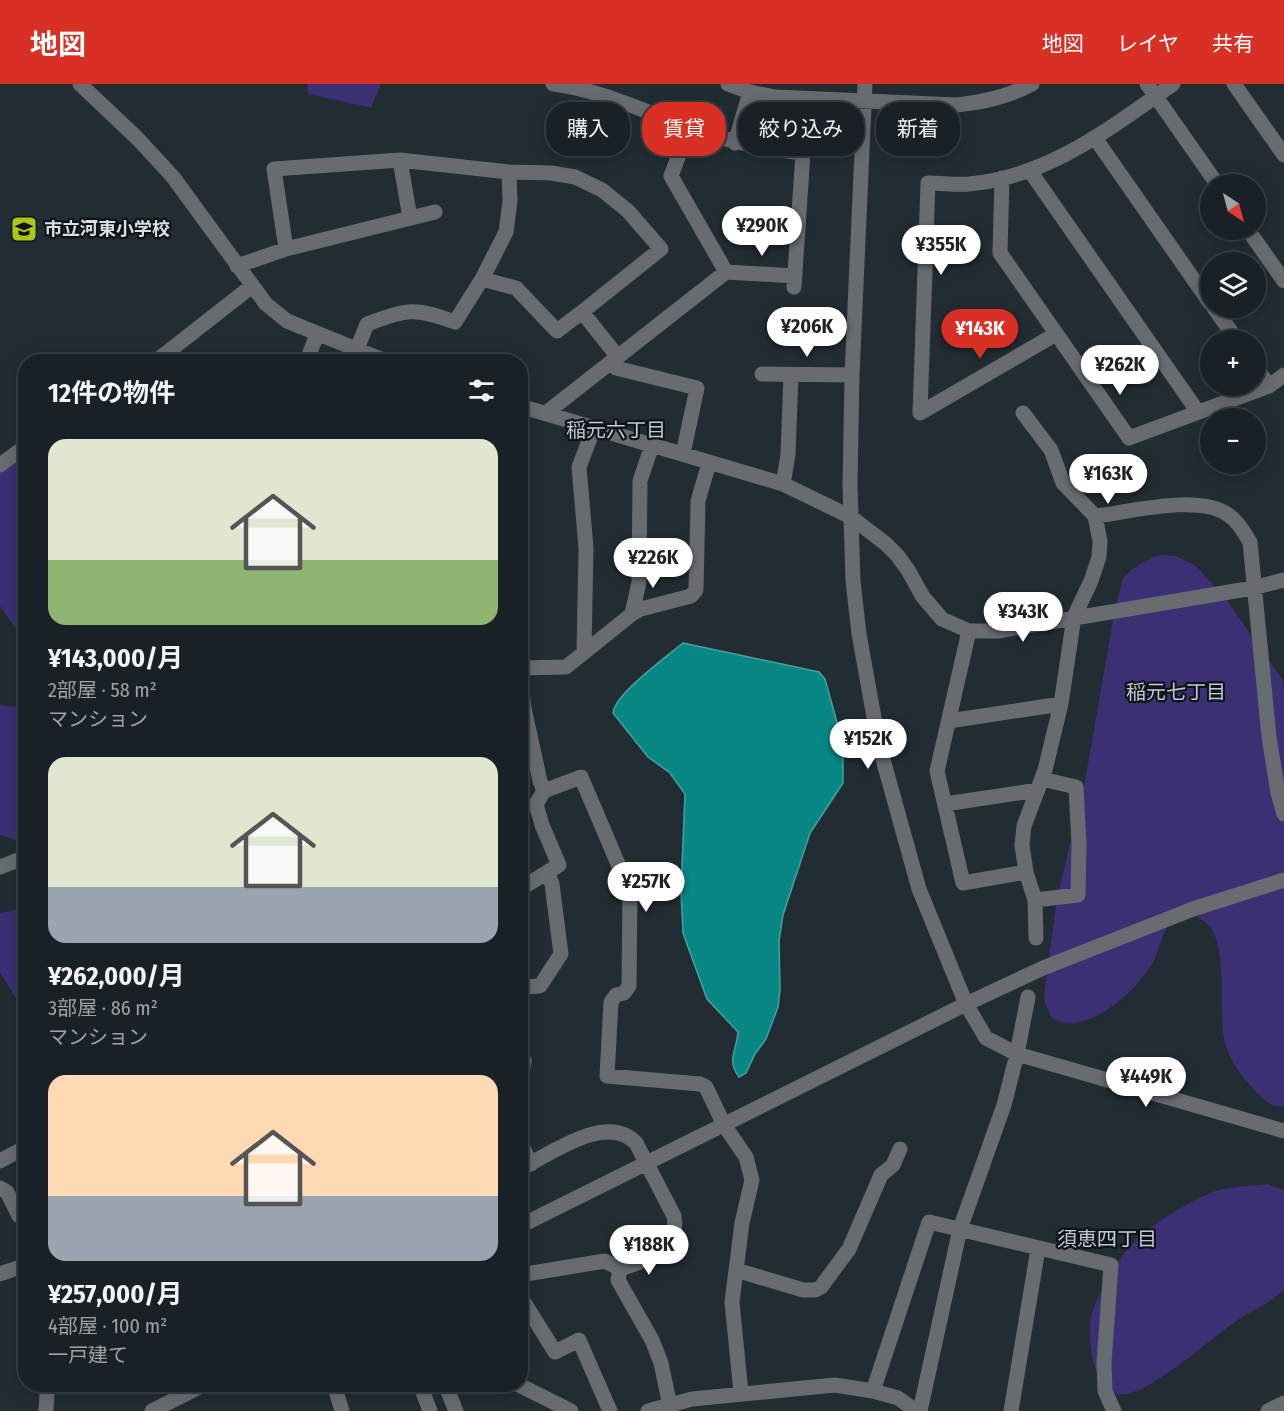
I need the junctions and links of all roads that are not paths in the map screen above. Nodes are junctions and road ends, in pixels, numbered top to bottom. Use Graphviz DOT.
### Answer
graph roads {
  1 [pos="80,84"];
  2 [pos="553,84"];
  3 [pos="728,84"];
  4 [pos="865,84"];
  5 [pos="1032,84"];
  6 [pos="1173,84"];
  7 [pos="1234,84"];
  8 [pos="1151,90"];
  9 [pos="750,92"];
  10 [pos="864,102"];
  11 [pos="642,109"];
  12 [pos="1095,138"];
  13 [pos="726,140"];
  14 [pos="735,143"];
  15 [pos="1284,155"];
  16 [pos="678,156"];
  17 [pos="862,156"];
  18 [pos="400,160"];
  19 [pos="509,171"];
  20 [pos="1030,171"];
  21 [pos="1210,174"];
  22 [pos="1002,178"];
  23 [pos="435,212"];
  24 [pos="410,218"];
  25 [pos="1255,240"];
  26 [pos="286,249"];
  27 [pos="237,266"];
  28 [pos="726,272"];
  29 [pos="482,279"];
  30 [pos="1284,281"];
  31 [pos="252,286"];
  32 [pos="1200,289"];
  33 [pos="582,312"];
  34 [pos="317,334"];
  35 [pos="1056,334"];
  36 [pos="357,349"];
  37 [pos="165,354"];
  38 [pos="309,354"];
  39 [pos="369,354"];
  40 [pos="615,360"];
  41 [pos="762,374"];
  42 [pos="791,375"];
  43 [pos="852,375"];
  44 [pos="1284,375"];
  45 [pos="1266,382"];
  46 [pos="1269,386"];
  47 [pos="528,408"];
  48 [pos="1198,412"];
  49 [pos="546,413"];
  50 [pos="1023,413"];
  51 [pos="594,428"];
  52 [pos="652,445"];
  53 [pos="18,452"];
  54 [pos="683,454"];
  55 [pos="709,463"];
  56 [pos="0,465"];
  57 [pos="783,484"];
  58 [pos="1095,516"];
  59 [pos="851,517"];
  60 [pos="1284,580"];
  61 [pos="1253,588"];
  62 [pos="632,614"];
  63 [pos="1074,617"];
  64 [pos="969,631"];
  65 [pos="584,651"];
  66 [pos="528,668"];
  67 [pos="1061,704"];
  68 [pos="949,721"];
  69 [pos="528,726"];
  70 [pos="1040,784"];
  71 [pos="544,791"];
  72 [pos="945,804"];
  73 [pos="1284,814"];
  74 [pos="18,860"];
  75 [pos="0,867"];
  76 [pos="1026,872"];
  77 [pos="548,873"];
  78 [pos="1284,880"];
  79 [pos="528,885"];
  80 [pos="1035,900"];
  81 [pos="1036,938"];
  82 [pos="528,987"];
  83 [pos="1028,997"];
  84 [pos="966,1004"];
  85 [pos="1017,1054"];
  86 [pos="724,1125"];
  87 [pos="1284,1131"];
  88 [pos="900,1149"];
  89 [pos="18,1151"];
  90 [pos="0,1161"];
  91 [pos="648,1163"];
  92 [pos="528,1165"];
  93 [pos="0,1188"];
  94 [pos="18,1214"];
  95 [pos="528,1222"];
  96 [pos="960,1229"];
  97 [pos="1038,1249"];
  98 [pos="18,1268"];
  99 [pos="620,1269"];
  100 [pos="736,1270"];
  101 [pos="0,1274"];
  102 [pos="528,1274"];
  103 [pos="528,1309"];
  104 [pos="528,1390"];
  105 [pos="873,1391"];
  106 [pos="47,1392"];
  107 [pos="189,1392"];
  108 [pos="336,1392"];
  109 [pos="423,1392"];
  110 [pos="448,1392"];
  111 [pos="741,1393"];
  112 [pos="1284,1403"];
  113 [pos="670,1406"];
  114 [pos="46,1411"];
  115 [pos="152,1411"];
  116 [pos="342,1411"];
  117 [pos="430,1411"];
  118 [pos="456,1411"];
  119 [pos="571,1411"];
  120 [pos="610,1411"];
  121 [pos="648,1411"];
  122 [pos="918,1411"];
  123 [pos="1011,1411"];
  124 [pos="1114,1411"];
  125 [pos="1268,1411"];
  1 -- 27 [label="street"];
  2 -- 11 [label="street"];
  3 -- 9 [label="street"];
  4 -- 10 [label="street"];
  5 -- 10 [label="street"];
  6 -- 8 [label="street"];
  7 -- 15 [label="street"];
  8 -- 12 [label="street"];
  8 -- 21 [label="street"];
  9 -- 10 [label="street"];
  9 -- 14 [label="street"];
  12 -- 20 [label="street"];
  12 -- 32 [label="street"];
  13 -- 14 [label="street"];
  14 -- 28 [label="street"];
  16 -- 28 [label="street"];
  17 -- 43 [label="street"];
  18 -- 19 [label="street"];
  18 -- 24 [label="street"];
  18 -- 26 [label="street"];
  19 -- 29 [label="street"];
  19 -- 33 [label="street"];
  20 -- 22 [label="street"];
  20 -- 48 [label="street"];
  22 -- 35 [label="street"];
  22 -- 35 [label="street"];
  23 -- 24 [label="street"];
  24 -- 26 [label="street"];
  25 -- 30 [label="street"];
  26 -- 27 [label="street"];
  27 -- 31 [label="street"];
  28 -- 40 [label="street"];
  29 -- 33 [label="street"];
  29 -- 36 [label="street"];
  31 -- 34 [label="street"];
  31 -- 37 [label="street"];
  33 -- 40 [label="street"];
  34 -- 36 [label="street"];
  34 -- 38 [label="street"];
  35 -- 48 [label="street"];
  36 -- 39 [label="street"];
  40 -- 49 [label="street"];
  40 -- 54 [label="street"];
  41 -- 42 [label="street"];
  42 -- 43 [label="street"];
  42 -- 57 [label="street"];
  43 -- 59 [label="street"];
  44 -- 46 [label="street"];
  45 -- 46 [label="street"];
  46 -- 48 [label="street"];
  47 -- 49 [label="street"];
  49 -- 51 [label="street"];
  50 -- 58 [label="street"];
  51 -- 52 [label="street"];
  51 -- 65 [label="street"];
  52 -- 54 [label="street"];
  52 -- 62 [label="street"];
  53 -- 56 [label="street"];
  54 -- 55 [label="street"];
  55 -- 57 [label="street"];
  55 -- 62 [label="street"];
  57 -- 59 [label="street"];
  58 -- 61 [label="street"];
  58 -- 63 [label="street"];
  59 -- 64 [label="street"];
  59 -- 84 [label="street"];
  60 -- 61 [label="street"];
  61 -- 63 [label="street"];
  61 -- 73 [label="street"];
  62 -- 65 [label="street"];
  63 -- 64 [label="street"];
  63 -- 67 [label="street"];
  64 -- 68 [label="street"];
  65 -- 66 [label="street"];
  67 -- 68 [label="street"];
  67 -- 70 [label="street"];
  68 -- 72 [label="street"];
  69 -- 71 [label="street"];
  70 -- 72 [label="street"];
  70 -- 76 [label="street"];
  70 -- 80 [label="street"];
  71 -- 77 [label="street"];
  71 -- 86 [label="street"];
  72 -- 76 [label="street"];
  74 -- 75 [label="street"];
  76 -- 80 [label="street"];
  77 -- 79 [label="street"];
  77 -- 82 [label="street"];
  78 -- 84 [label="street"];
  80 -- 81 [label="street"];
  83 -- 85 [label="street"];
  84 -- 85 [label="street"];
  84 -- 86 [label="street"];
  85 -- 87 [label="street"];
  85 -- 96 [label="street"];
  86 -- 91 [label="street"];
  86 -- 100 [label="street"];
  88 -- 100 [label="street"];
  89 -- 90 [label="street"];
  91 -- 92 [label="street"];
  91 -- 95 [label="street"];
  91 -- 99 [label="street"];
  93 -- 94 [label="street"];
  96 -- 97 [label="street"];
  96 -- 105 [label="street"];
  96 -- 122 [label="street"];
  97 -- 123 [label="street"];
  97 -- 124 [label="street"];
  98 -- 101 [label="street"];
  99 -- 102 [label="street"];
  99 -- 113 [label="street"];
  100 -- 111 [label="street"];
  103 -- 120 [label="street"];
  104 -- 119 [label="street"];
  105 -- 111 [label="street"];
  105 -- 122 [label="street"];
  106 -- 114 [label="street"];
  107 -- 115 [label="street"];
  108 -- 116 [label="street"];
  109 -- 117 [label="street"];
  110 -- 118 [label="street"];
  111 -- 113 [label="street"];
  112 -- 125 [label="street"];
  113 -- 121 [label="street"];
}
